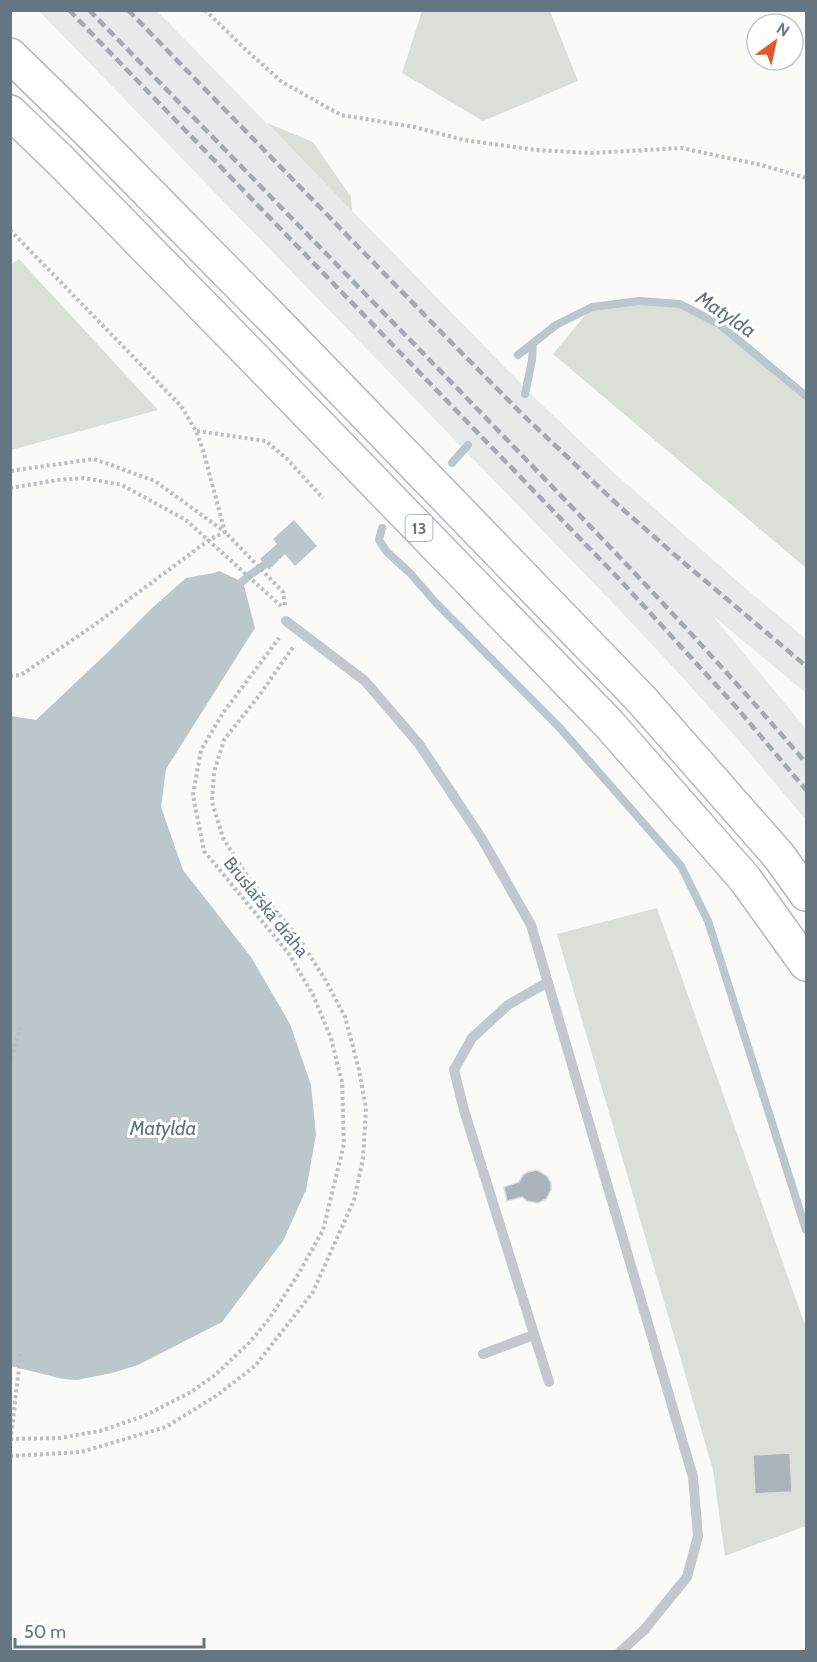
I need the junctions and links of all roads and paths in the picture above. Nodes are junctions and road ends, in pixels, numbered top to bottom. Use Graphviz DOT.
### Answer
graph roads {
  1 [pos="206,10"];
  2 [pos="10,55"];
  3 [pos="10,112"];
  4 [pos="807,178"];
  5 [pos="10,230"];
  6 [pos="196,431"];
  7 [pos="10,471"];
  8 [pos="10,488"];
  9 [pos="323,498"];
  10 [pos="225,532"];
  11 [pos="209,540"];
  12 [pos="286,621"];
  13 [pos="302,634"];
  14 [pos="10,675"];
  15 [pos="807,894"];
  16 [pos="807,964"];
  17 [pos="548,982"];
  18 [pos="20,1029"];
  19 [pos="10,1064"];
  20 [pos="534,1335"];
  21 [pos="21,1350"];
  22 [pos="483,1354"];
  23 [pos="549,1382"];
  24 [pos="11,1439"];
  25 [pos="10,1446"];
  26 [pos="10,1456"];
  27 [pos="620,1652"];
  1 -- 4 [label="path"];
  2 -- 15 [label="highway, 13"];
  3 -- 16 [label="highway, 13"];
  5 -- 6 [label="path"];
  6 -- 9 [label="path"];
  6 -- 10 [label="path"];
  7 -- 10 [label="path"];
  8 -- 11 [label="path"];
  10 -- 11 [label="path"];
  10 -- 12 [label="path"];
  11 -- 12 [label="path"];
  11 -- 14 [label="path"];
  12 -- 13 [label="lane"];
  12 -- 24 [label="path, Bruslařská dráha"];
  13 -- 17 [label="lane"];
  13 -- 26 [label="path"];
  17 -- 20 [label="lane"];
  17 -- 27 [label="lane"];
  18 -- 19 [label="path"];
  20 -- 22 [label="lane"];
  20 -- 23 [label="lane"];
  21 -- 24 [label="path"];
  24 -- 25 [label="path"];
}
